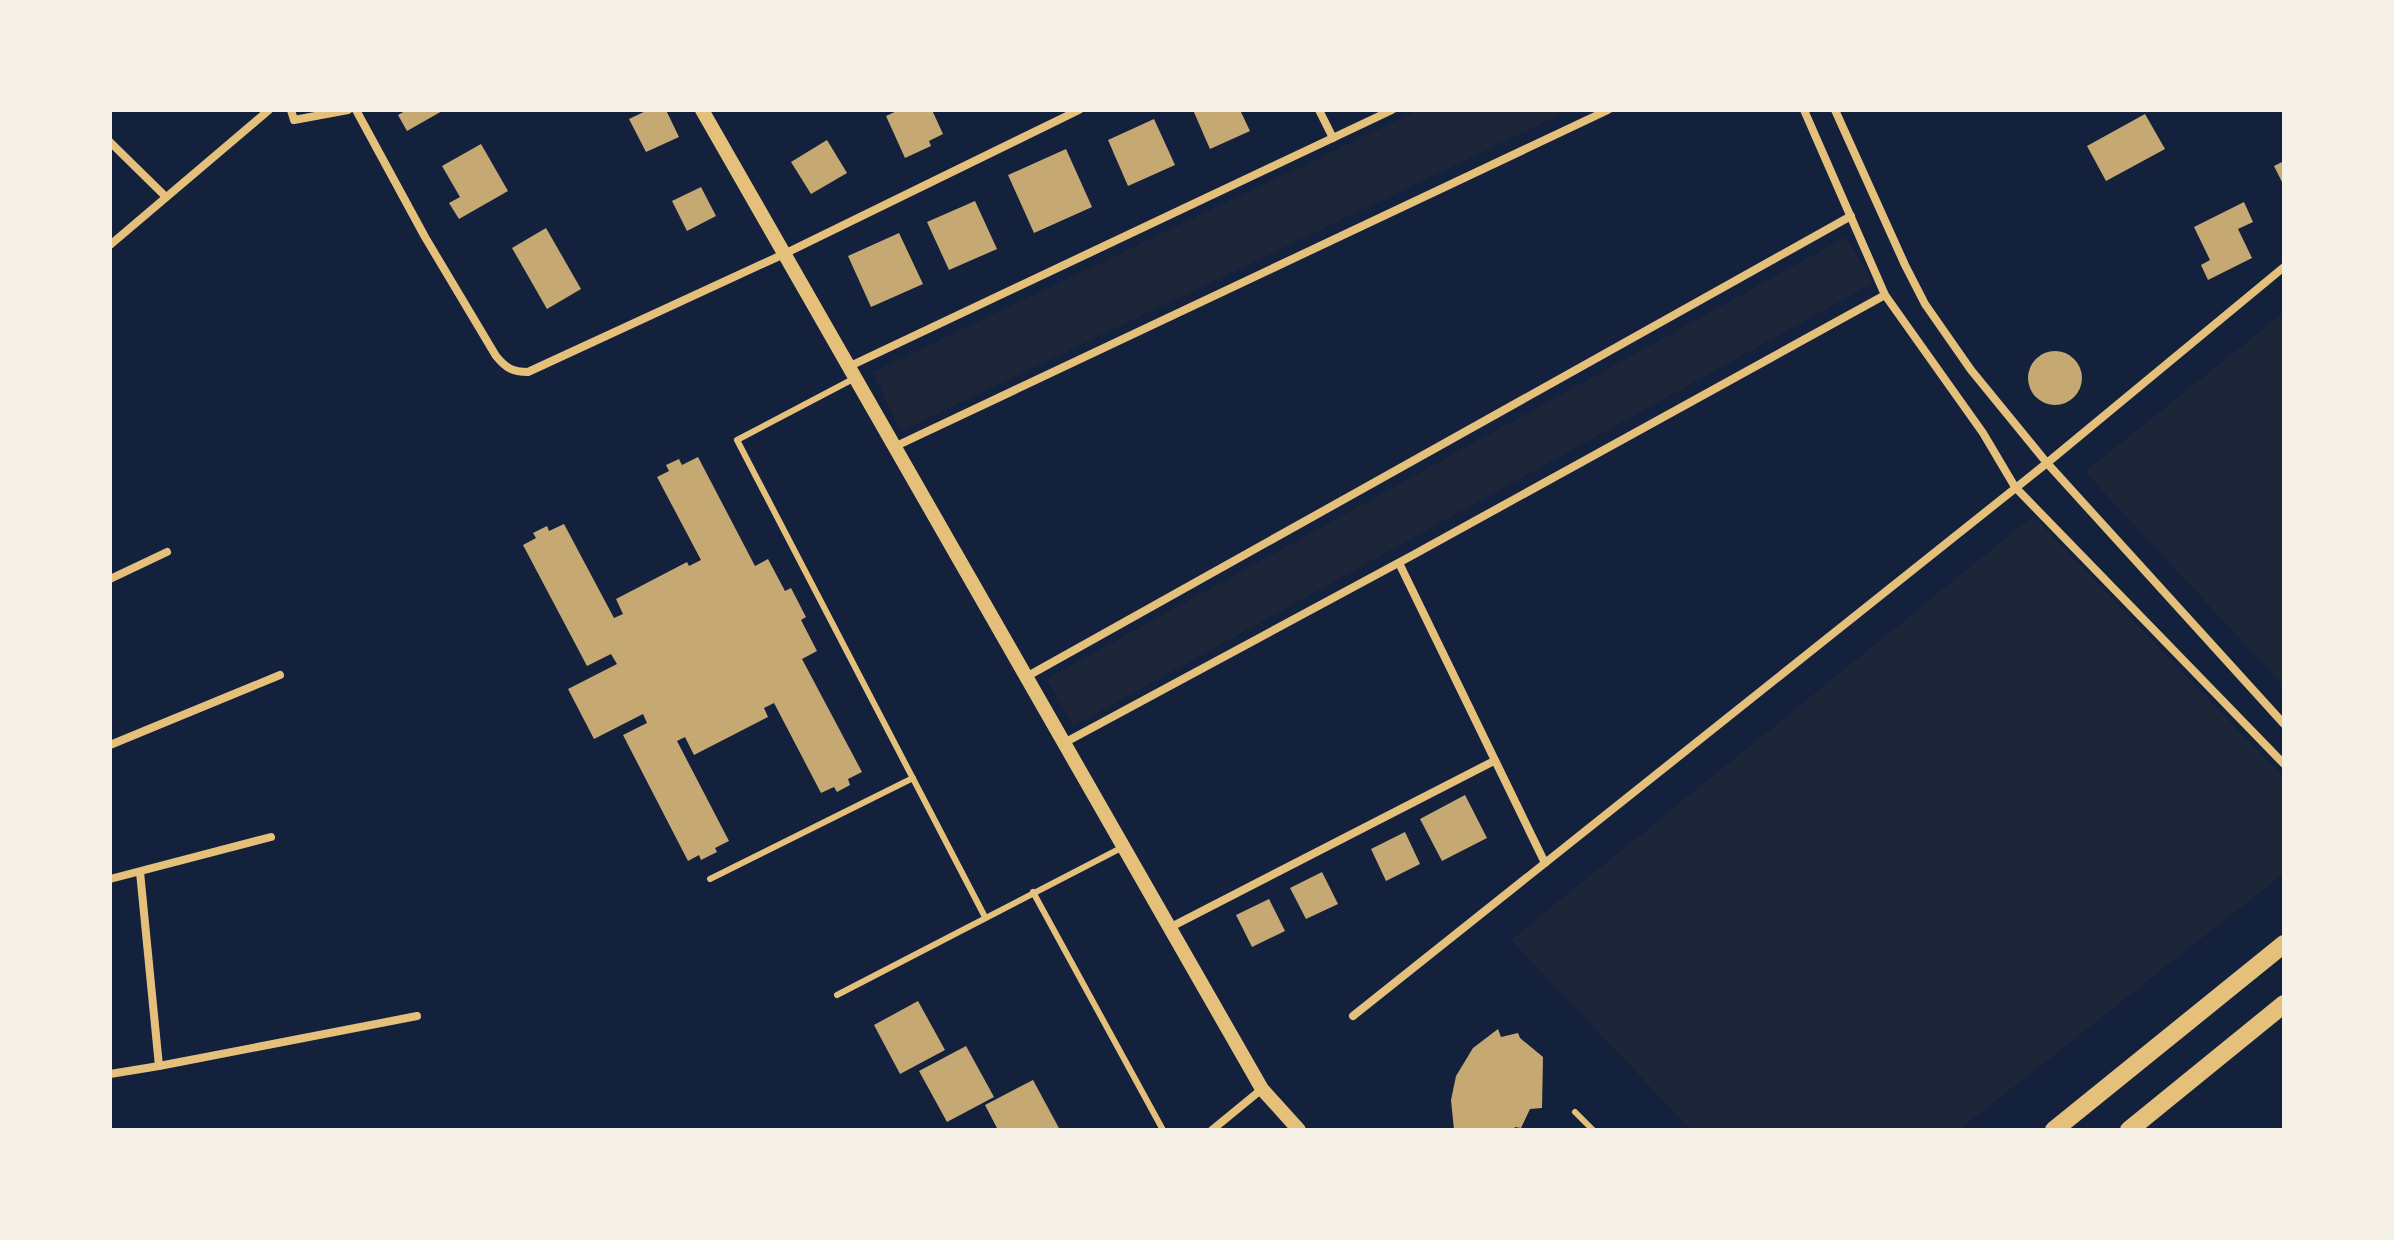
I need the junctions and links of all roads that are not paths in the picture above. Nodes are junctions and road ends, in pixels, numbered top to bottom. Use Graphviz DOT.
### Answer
graph roads {
  1 [pos="269,110"];
  2 [pos="291,110"];
  3 [pos="348,110"];
  4 [pos="356,110"];
  5 [pos="702,110"];
  6 [pos="1079,110"];
  7 [pos="1319,110"];
  8 [pos="1392,110"];
  9 [pos="1608,110"];
  10 [pos="1804,110"];
  11 [pos="1835,110"];
  12 [pos="1333,138"];
  13 [pos="110,142"];
  14 [pos="165,196"];
  15 [pos="1851,216"];
  16 [pos="110,245"];
  17 [pos="784,254"];
  18 [pos="2284,267"];
  19 [pos="1885,295"];
  20 [pos="852,372"];
  21 [pos="894,447"];
  22 [pos="2047,463"];
  23 [pos="2015,487"];
  24 [pos="167,552"];
  25 [pos="1399,563"];
  26 [pos="110,579"];
  27 [pos="280,675"];
  28 [pos="1026,677"];
  29 [pos="2284,724"];
  30 [pos="1064,743"];
  31 [pos="110,745"];
  32 [pos="1494,761"];
  33 [pos="2284,764"];
  34 [pos="913,778"];
  35 [pos="271,837"];
  36 [pos="1123,847"];
  37 [pos="1545,863"];
  38 [pos="140,872"];
  39 [pos="110,879"];
  40 [pos="710,879"];
  41 [pos="1033,892"];
  42 [pos="985,917"];
  43 [pos="1169,928"];
  44 [pos="2284,944"];
  45 [pos="837,995"];
  46 [pos="2284,1004"];
  47 [pos="417,1016"];
  48 [pos="1353,1016"];
  49 [pos="159,1066"];
  50 [pos="110,1074"];
  51 [pos="1262,1089"];
  52 [pos="1575,1112"];
  53 [pos="1163,1130"];
  54 [pos="1212,1130"];
  55 [pos="1299,1130"];
  56 [pos="1593,1130"];
  57 [pos="2054,1130"];
  58 [pos="2129,1130"];
  1 -- 14 [label="street"];
  2 -- 3 [label="street"];
  4 -- 17 [label="street"];
  5 -- 17 [label="street"];
  6 -- 17 [label="street"];
  7 -- 12 [label="street"];
  8 -- 12 [label="street"];
  9 -- 21 [label="street"];
  10 -- 15 [label="street"];
  11 -- 22 [label="street"];
  12 -- 20 [label="street"];
  13 -- 14 [label="street"];
  14 -- 16 [label="street"];
  15 -- 19 [label="street"];
  15 -- 28 [label="street"];
  17 -- 20 [label="street"];
  18 -- 22 [label="street"];
  19 -- 23 [label="street"];
  19 -- 25 [label="street"];
  20 -- 21 [label="street"];
  20 -- 34 [label="lane"];
  21 -- 28 [label="street"];
  22 -- 23 [label="street"];
  22 -- 29 [label="street"];
  23 -- 33 [label="street"];
  23 -- 37 [label="street"];
  24 -- 26 [label="street"];
  25 -- 30 [label="street"];
  25 -- 32 [label="street"];
  27 -- 31 [label="street"];
  28 -- 30 [label="street"];
  30 -- 36 [label="street"];
  32 -- 37 [label="street"];
  32 -- 43 [label="street"];
  34 -- 40 [label="lane"];
  34 -- 42 [label="lane"];
  35 -- 38 [label="street"];
  36 -- 41 [label="lane"];
  36 -- 43 [label="street"];
  37 -- 48 [label="street"];
  38 -- 39 [label="street"];
  38 -- 49 [label="street"];
  41 -- 42 [label="lane"];
  41 -- 53 [label="lane"];
  42 -- 45 [label="lane"];
  43 -- 51 [label="street"];
  44 -- 57 [label="highway"];
  46 -- 58 [label="highway"];
  47 -- 49 [label="street"];
  49 -- 50 [label="street"];
  51 -- 54 [label="street"];
  51 -- 55 [label="street"];
  52 -- 56 [label="lane"];
}
